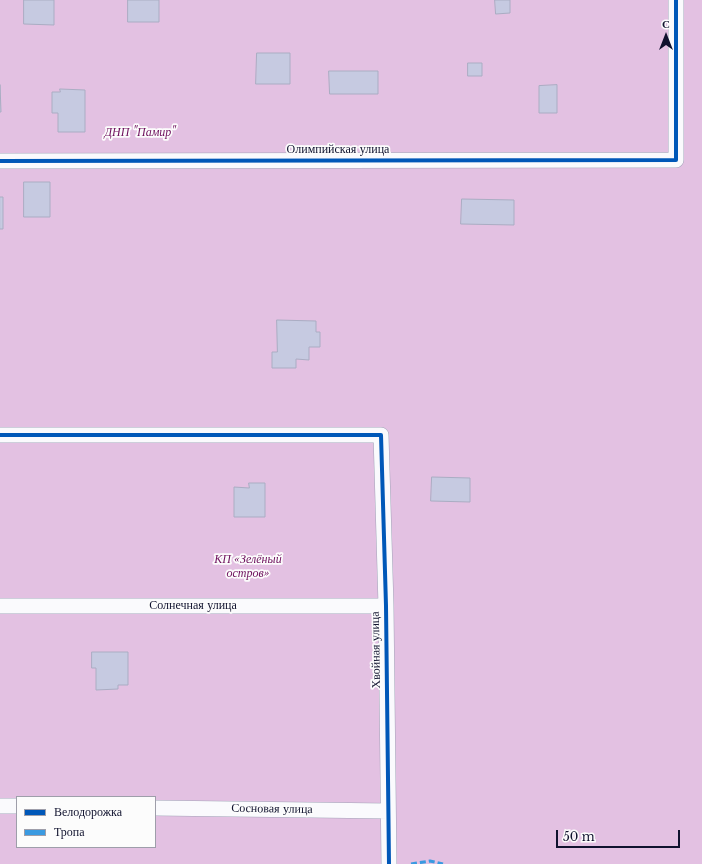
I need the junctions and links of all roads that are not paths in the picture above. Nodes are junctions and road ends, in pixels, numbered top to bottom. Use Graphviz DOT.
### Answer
graph roads {
  1 [pos="676,0"];
  2 [pos="0,161"];
  3 [pos="0,435"];
  4 [pos="0,606"];
  5 [pos="386,606"];
  6 [pos="0,806"];
  7 [pos="16,806"];
  8 [pos="156,808"];
  9 [pos="388,811"];
  10 [pos="389,864"];
  1 -- 2 [label="street, Олимпийская улица"];
  3 -- 5 [label="street, Хвойная улица"];
  4 -- 5 [label="street, Солнечная улица"];
  5 -- 9 [label="street, Хвойная улица"];
  6 -- 7 [label="street"];
  8 -- 9 [label="street, Сосновая улица"];
  9 -- 10 [label="street, Хвойная улица"];
}
